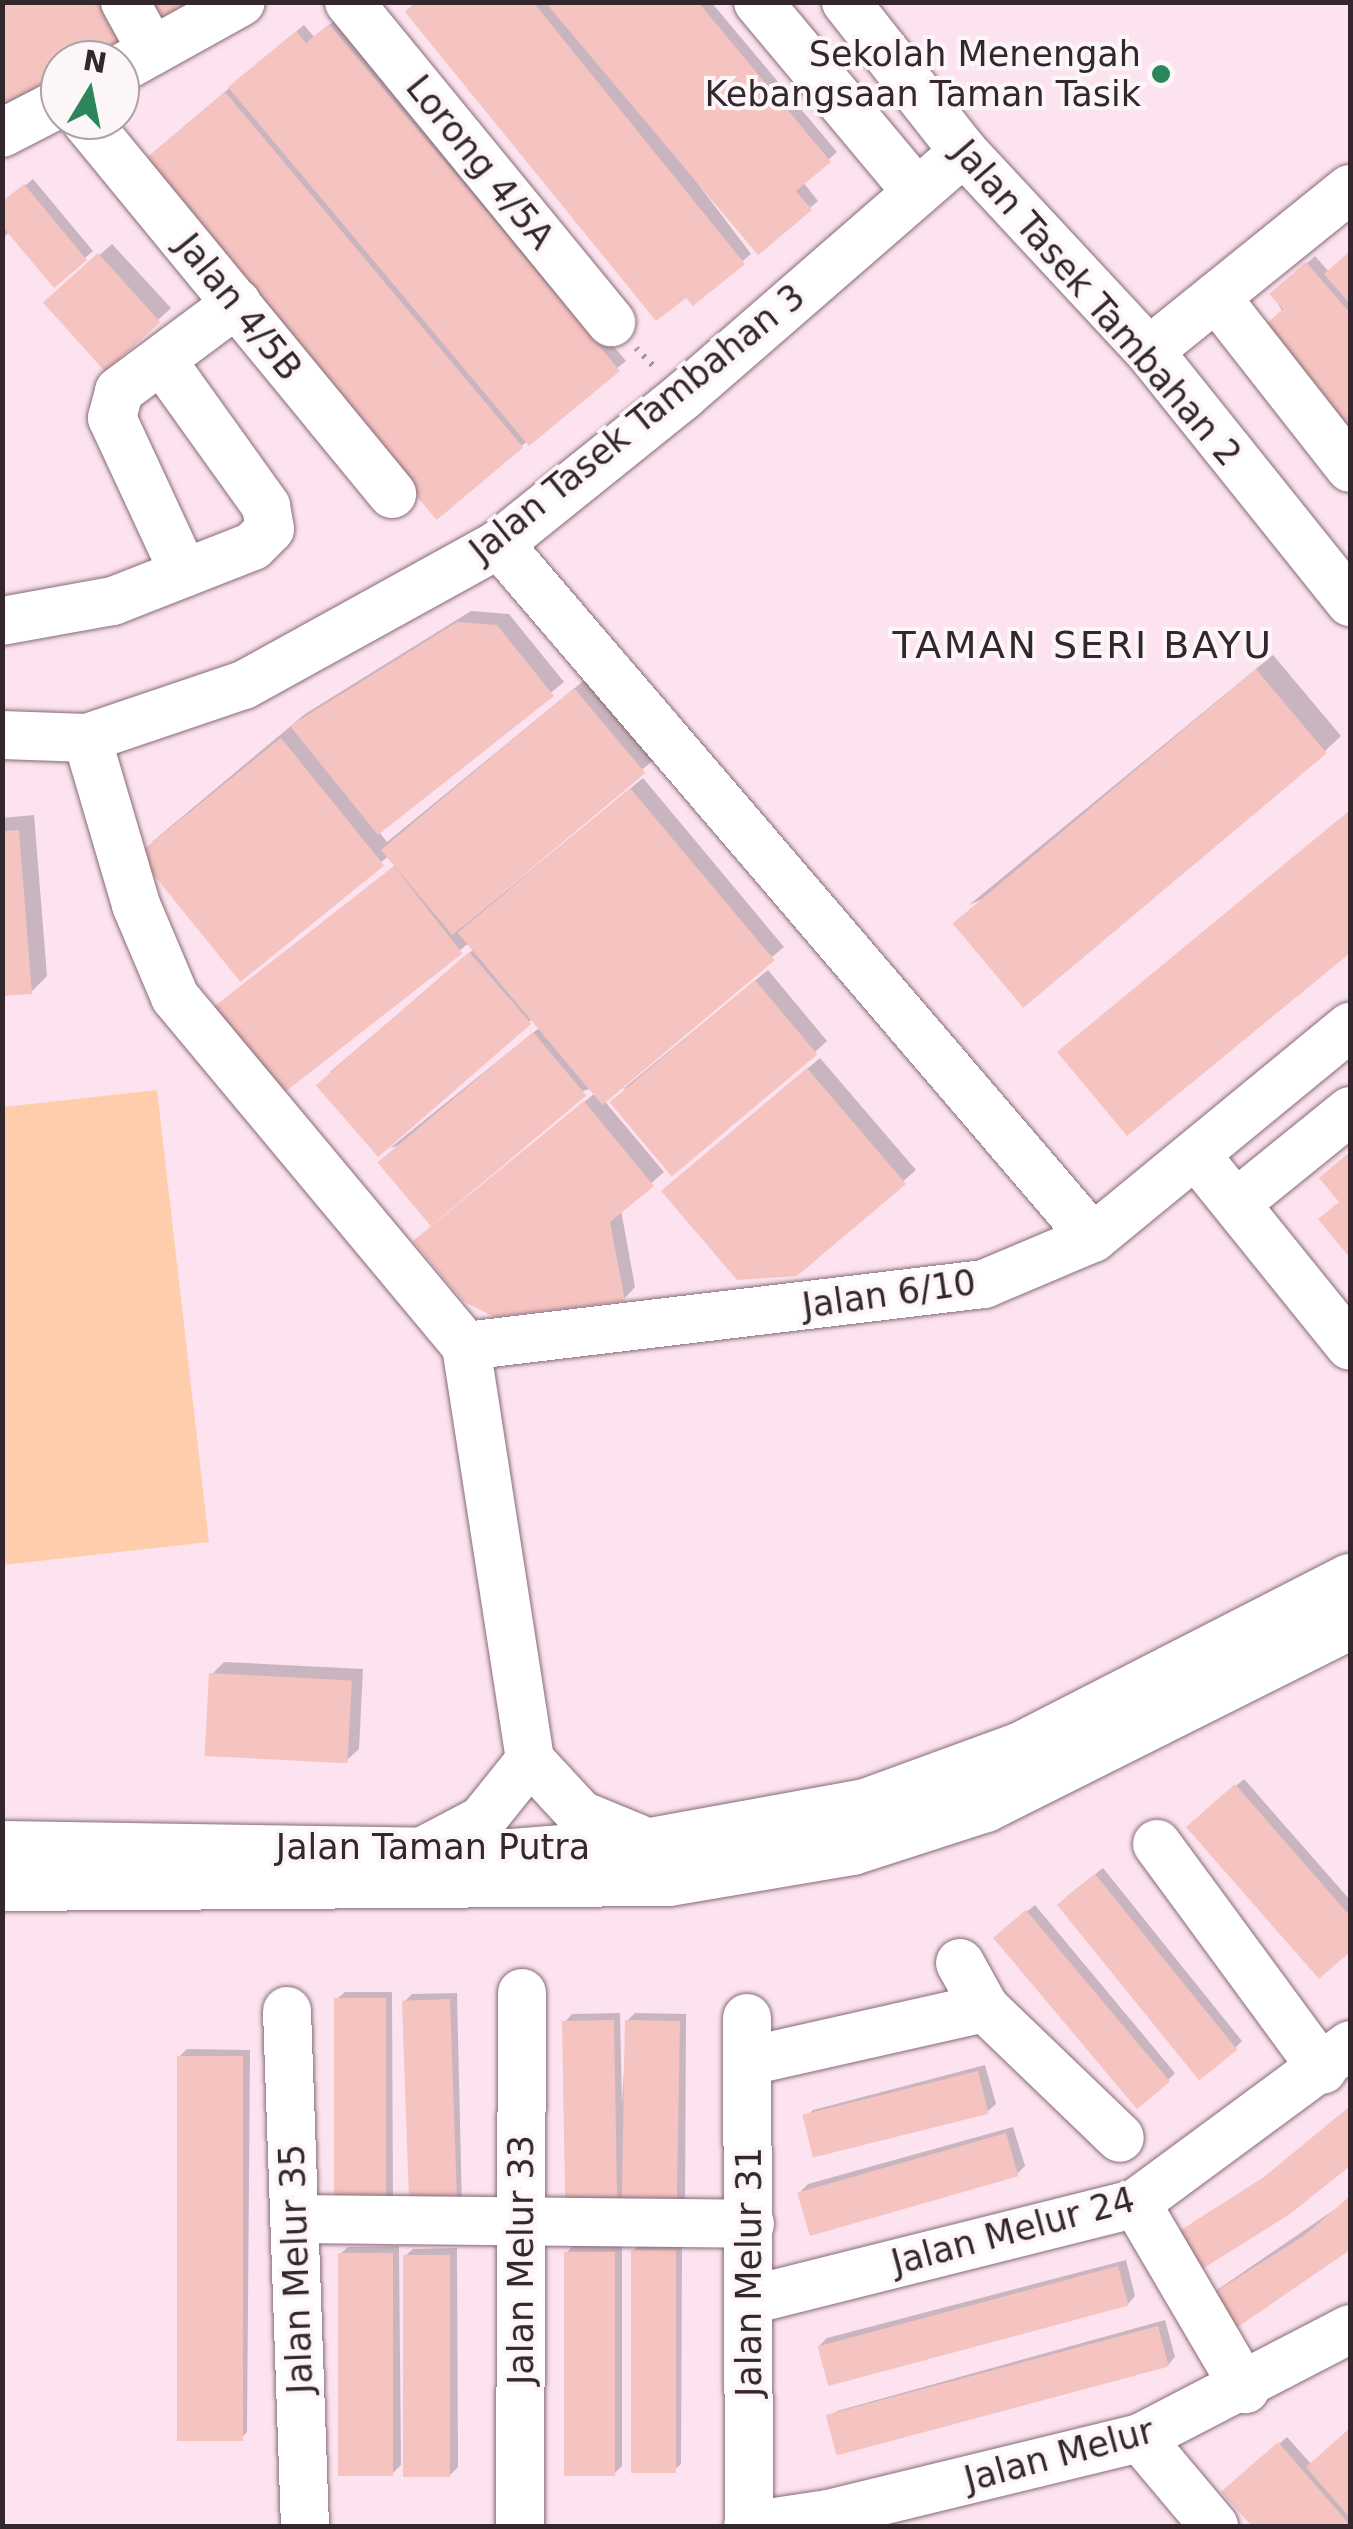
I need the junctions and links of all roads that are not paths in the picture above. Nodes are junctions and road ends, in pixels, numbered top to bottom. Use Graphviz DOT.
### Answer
graph roads {
  1 [pos="125,2"];
  2 [pos="241,2"];
  3 [pos="349,2"];
  4 [pos="758,2"];
  5 [pos="846,2"];
  6 [pos="132,40"];
  7 [pos="140,58"];
  8 [pos="40,113"];
  9 [pos="2,134"];
  10 [pos="102,140"];
  11 [pos="964,152"];
  12 [pos="1350,189"];
  13 [pos="917,192"];
  14 [pos="1216,296"];
  15 [pos="236,303"];
  16 [pos="611,322"];
  17 [pos="1149,351"];
  18 [pos="162,361"];
  19 [pos="1350,468"];
  20 [pos="392,494"];
  21 [pos="499,544"];
  22 [pos="184,573"];
  23 [pos="1350,602"];
  24 [pos="2,621"];
  25 [pos="2,735"];
  26 [pos="88,738"];
  27 [pos="1350,1027"];
  28 [pos="1350,1111"];
  29 [pos="1196,1154"];
  30 [pos="1239,1200"];
  31 [pos="1093,1238"];
  32 [pos="1348,1337"];
  33 [pos="466,1346"];
  34 [pos="1350,1578"];
  35 [pos="1350,1626"];
  36 [pos="530,1760"];
  37 [pos="650,1842"];
  38 [pos="1158,1844"];
  39 [pos="2,1845"];
  40 [pos="425,1850"];
  41 [pos="2,1887"];
  42 [pos="960,1963"];
  43 [pos="522,1993"];
  44 [pos="985,2008"];
  45 [pos="287,2011"];
  46 [pos="1337,2057"];
  47 [pos="1120,2138"];
  48 [pos="1136,2203"];
  49 [pos="294,2219"];
  50 [pos="521,2224"];
  51 [pos="750,2224"];
  52 [pos="751,2300"];
  53 [pos="1350,2329"];
  54 [pos="1246,2388"];
  55 [pos="1140,2438"];
  56 [pos="828,2520"];
  57 [pos="305,2526"];
  58 [pos="520,2526"];
  59 [pos="748,2526"];
  60 [pos="1214,2526"];
  1 -- 6 [label="street"];
  2 -- 7 [label="street"];
  3 -- 16 [label="street, Lorong 4/5A"];
  4 -- 13 [label="street"];
  5 -- 11 [label="street, Jalan Tasek Tambahan 2"];
  8 -- 9 [label="street"];
  10 -- 15 [label="street, Jalan 4/5B"];
  11 -- 13 [label="street, Jalan Tasek Tambahan 3"];
  11 -- 17 [label="street, Jalan Tasek Tambahan 2"];
  12 -- 14 [label="street"];
  13 -- 21 [label="street, Jalan Tasek Tambahan 3"];
  14 -- 17 [label="street"];
  14 -- 19 [label="street"];
  15 -- 18 [label="street"];
  15 -- 20 [label="street, Jalan 4/5B"];
  17 -- 23 [label="street, Jalan Tasek Tambahan 2"];
  18 -- 22 [label="street"];
  18 -- 22 [label="street"];
  21 -- 26 [label="street, Jalan Tasek Tambahan 3"];
  21 -- 31 [label="street"];
  22 -- 24 [label="street"];
  25 -- 26 [label="street, Jalan Tasek Tambahan 3"];
  26 -- 33 [label="street"];
  27 -- 29 [label="street, Jalan 6/10"];
  28 -- 30 [label="street"];
  29 -- 30 [label="street"];
  29 -- 31 [label="street, Jalan 6/10"];
  30 -- 32 [label="street"];
  31 -- 33 [label="street, Jalan 6/10"];
  33 -- 36 [label="street"];
  34 -- 37 [label="street, Jalan Taman Putra"];
  35 -- 41 [label="street, Jalan Taman Putra"];
  36 -- 37 [label="street"];
  36 -- 40 [label="street"];
  37 -- 40 [label="street, Jalan Taman Putra"];
  38 -- 46 [label="street"];
  39 -- 40 [label="street, Jalan Taman Putra"];
  42 -- 44 [label="street"];
  43 -- 50 [label="street, Jalan Melur 33"];
  44 -- 47 [label="street"];
  44 -- 51 [label="street, Jalan Melur 31"];
  45 -- 49 [label="street, Jalan Melur 35"];
  46 -- 48 [label="street, Jalan Melur 24"];
  48 -- 52 [label="street, Jalan Melur 24"];
  48 -- 54 [label="street"];
  49 -- 50 [label="street"];
  49 -- 57 [label="street, Jalan Melur 35"];
  50 -- 51 [label="street"];
  50 -- 58 [label="street, Jalan Melur 33"];
  51 -- 52 [label="street, Jalan Melur 31"];
  52 -- 59 [label="street, Jalan Melur 31"];
  53 -- 54 [label="street, Jalan Melur"];
  54 -- 55 [label="street, Jalan Melur"];
  55 -- 56 [label="street, Jalan Melur"];
  55 -- 60 [label="street"];
  56 -- 59 [label="street, Jalan Melur"];
}
